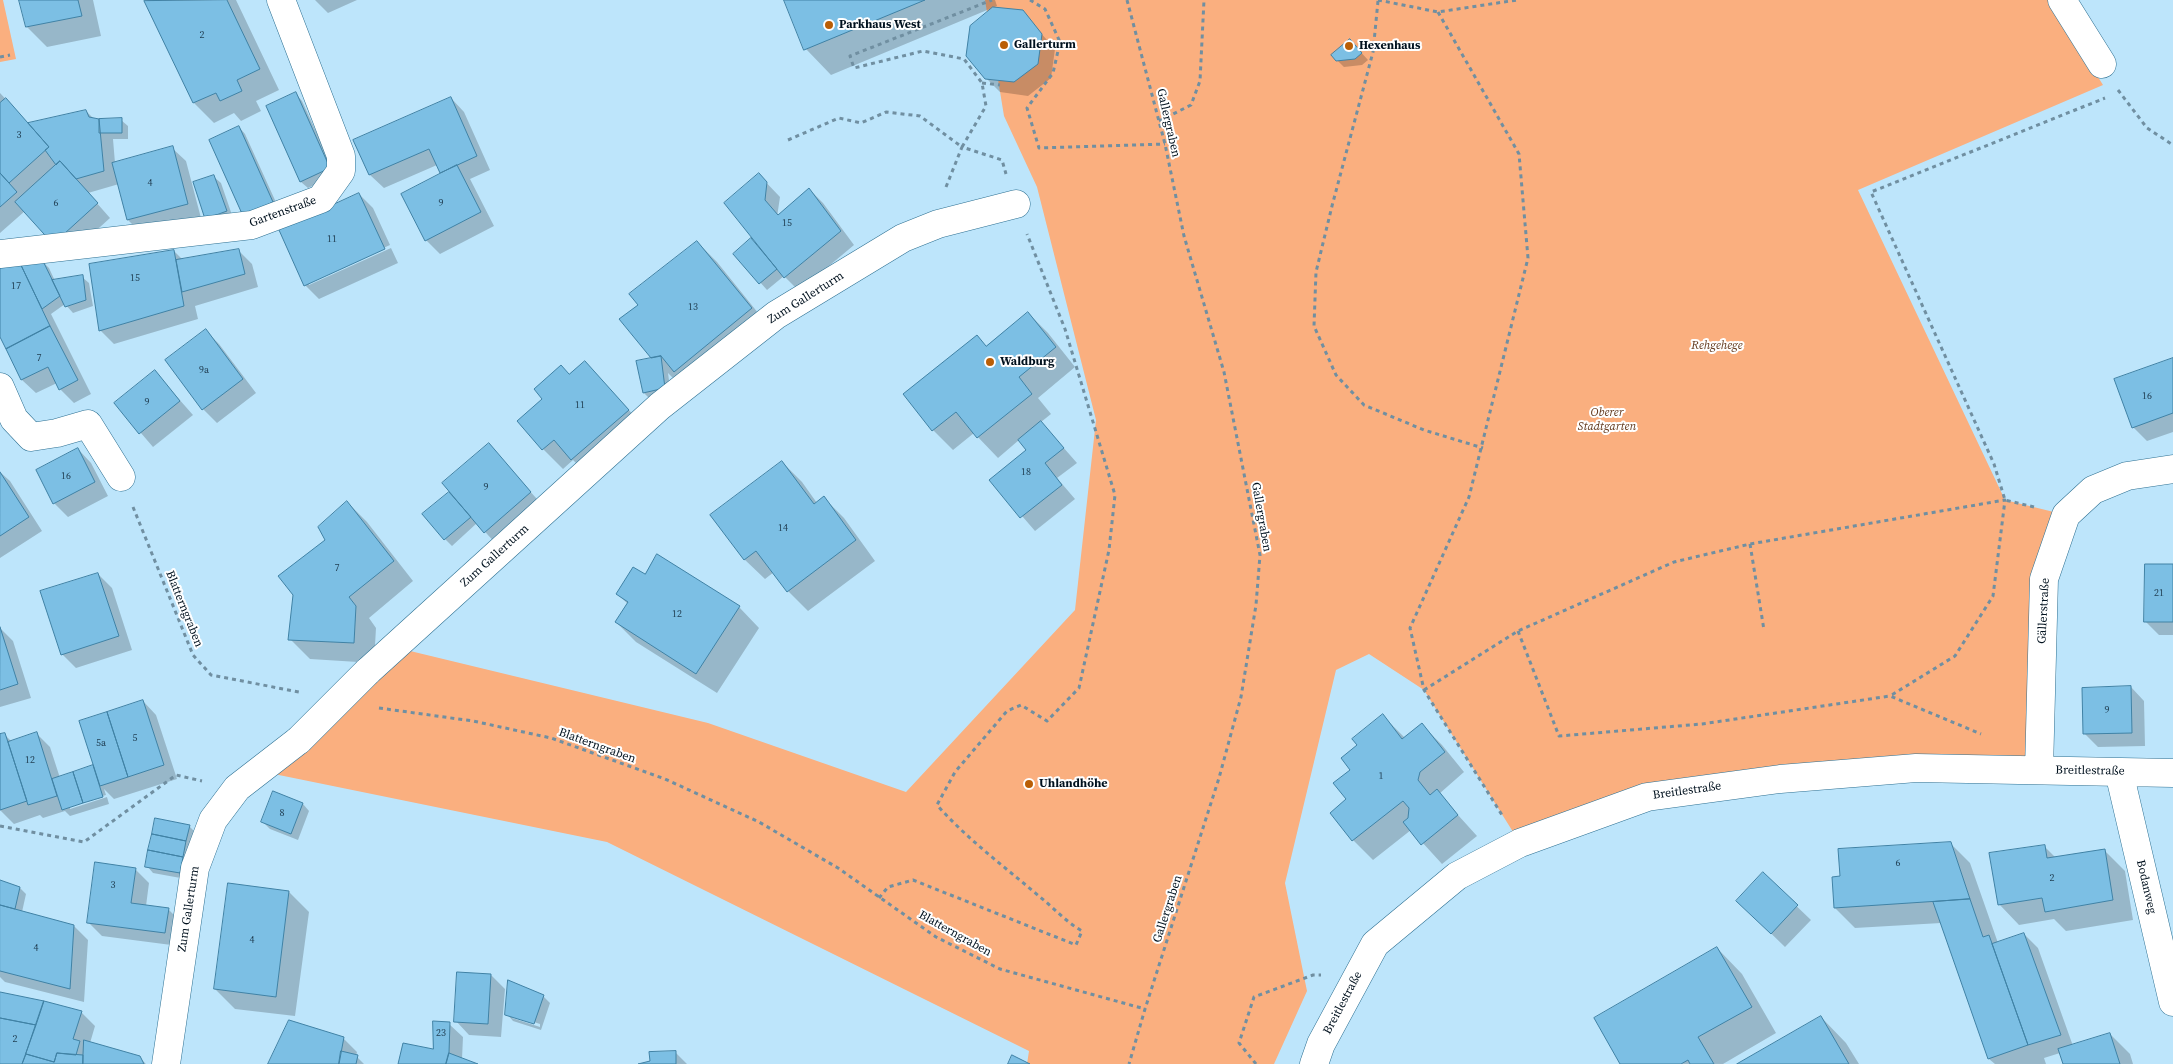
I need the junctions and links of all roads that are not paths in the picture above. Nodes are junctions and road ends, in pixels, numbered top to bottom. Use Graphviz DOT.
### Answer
graph roads {
  1 [pos="282,0"];
  2 [pos="2062,0"];
  3 [pos="2102,64"];
  4 [pos="1016,204"];
  5 [pos="0,254"];
  6 [pos="0,387"];
  7 [pos="2173,469"];
  8 [pos="121,476"];
  9 [pos="2039,770"];
  10 [pos="2119,772"];
  11 [pos="2173,772"];
  12 [pos="2173,1002"];
  13 [pos="166,1064"];
  14 [pos="1314,1064"];
  1 -- 5 [label="street, Gartenstraße"];
  2 -- 3 [label="street"];
  4 -- 13 [label="street, Zum Gallerturm, bridge"];
  6 -- 8 [label="street"];
  7 -- 9 [label="street, Gällerstraße"];
  9 -- 10 [label="street, Breitlestraße"];
  9 -- 14 [label="street, Breitlestraße"];
  10 -- 11 [label="street, Breitlestraße"];
  10 -- 12 [label="street, Bodanweg"];
}
